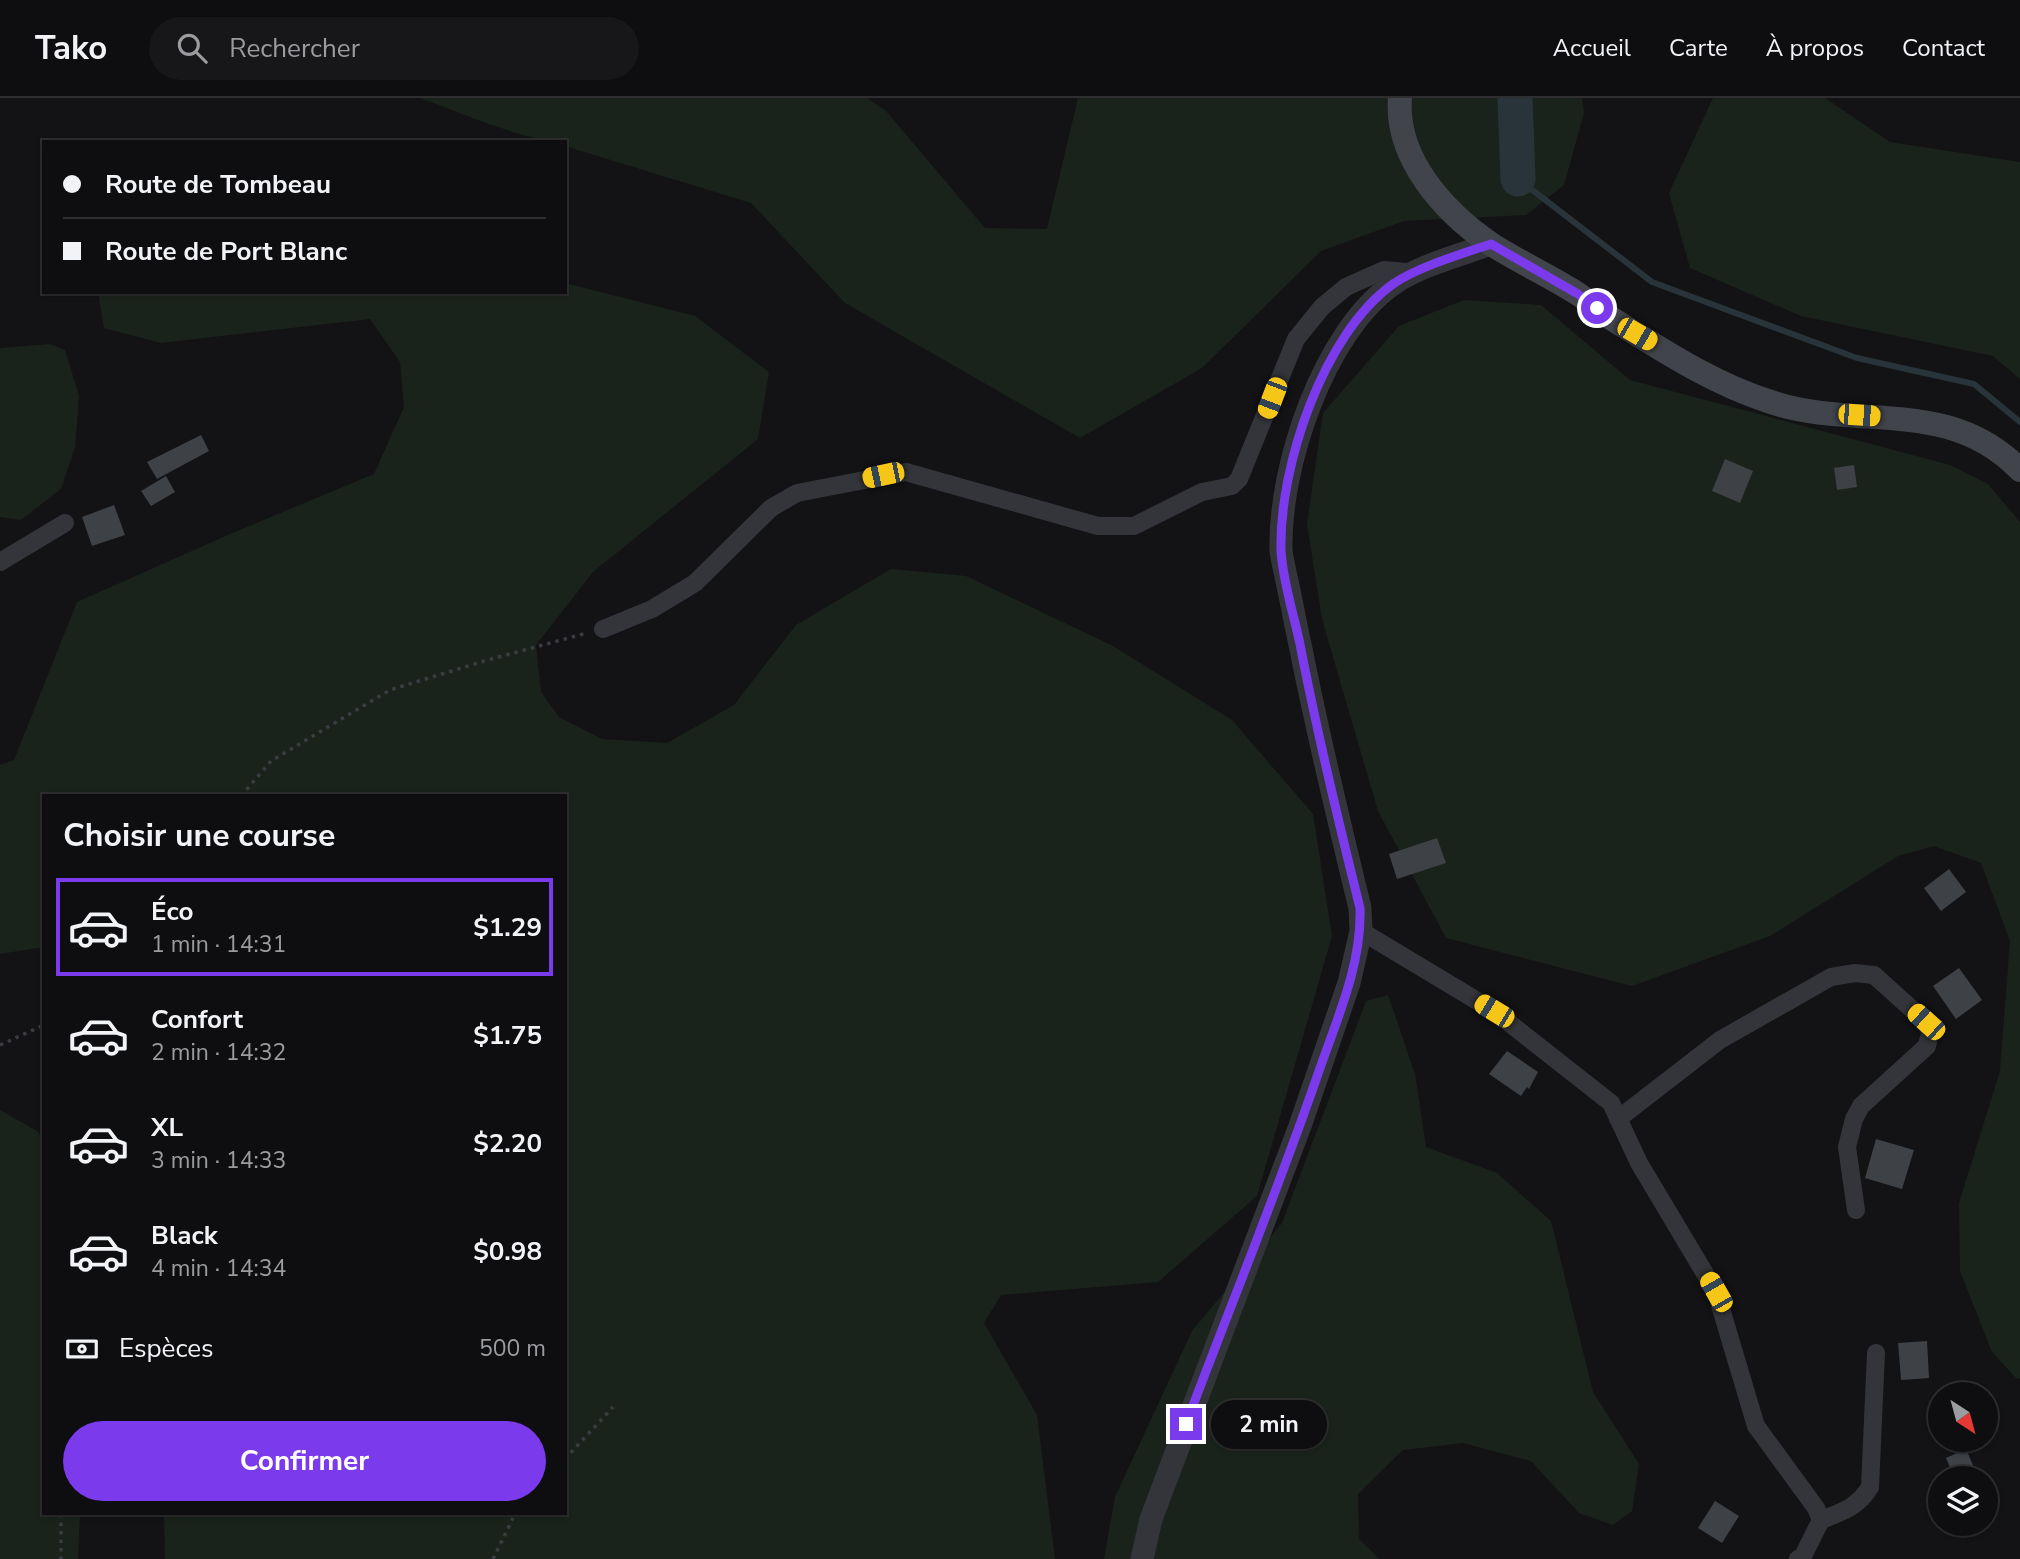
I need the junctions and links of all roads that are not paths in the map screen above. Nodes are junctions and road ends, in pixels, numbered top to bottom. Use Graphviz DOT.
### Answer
graph roads {
  1 [pos="1400,98"];
  2 [pos="1491,244"];
  3 [pos="1416,273"];
  4 [pos="2020,470"];
  5 [pos="65,523"];
  6 [pos="0,562"];
  7 [pos="603,629"];
  8 [pos="1361,931"];
  9 [pos="1618,1119"];
  10 [pos="1856,1210"];
  11 [pos="1875,1353"];
  12 [pos="1821,1520"];
  13 [pos="1142,1559"];
  14 [pos="1798,1559"];
  1 -- 2 [label="main road"];
  2 -- 3 [label="street"];
  2 -- 4 [label="main road"];
  3 -- 7 [label="street"];
  3 -- 8 [label="street"];
  5 -- 6 [label="street"];
  8 -- 9 [label="street"];
  8 -- 13 [label="street"];
  9 -- 10 [label="street"];
  9 -- 12 [label="street"];
  11 -- 12 [label="street"];
  12 -- 14 [label="street"];
}
